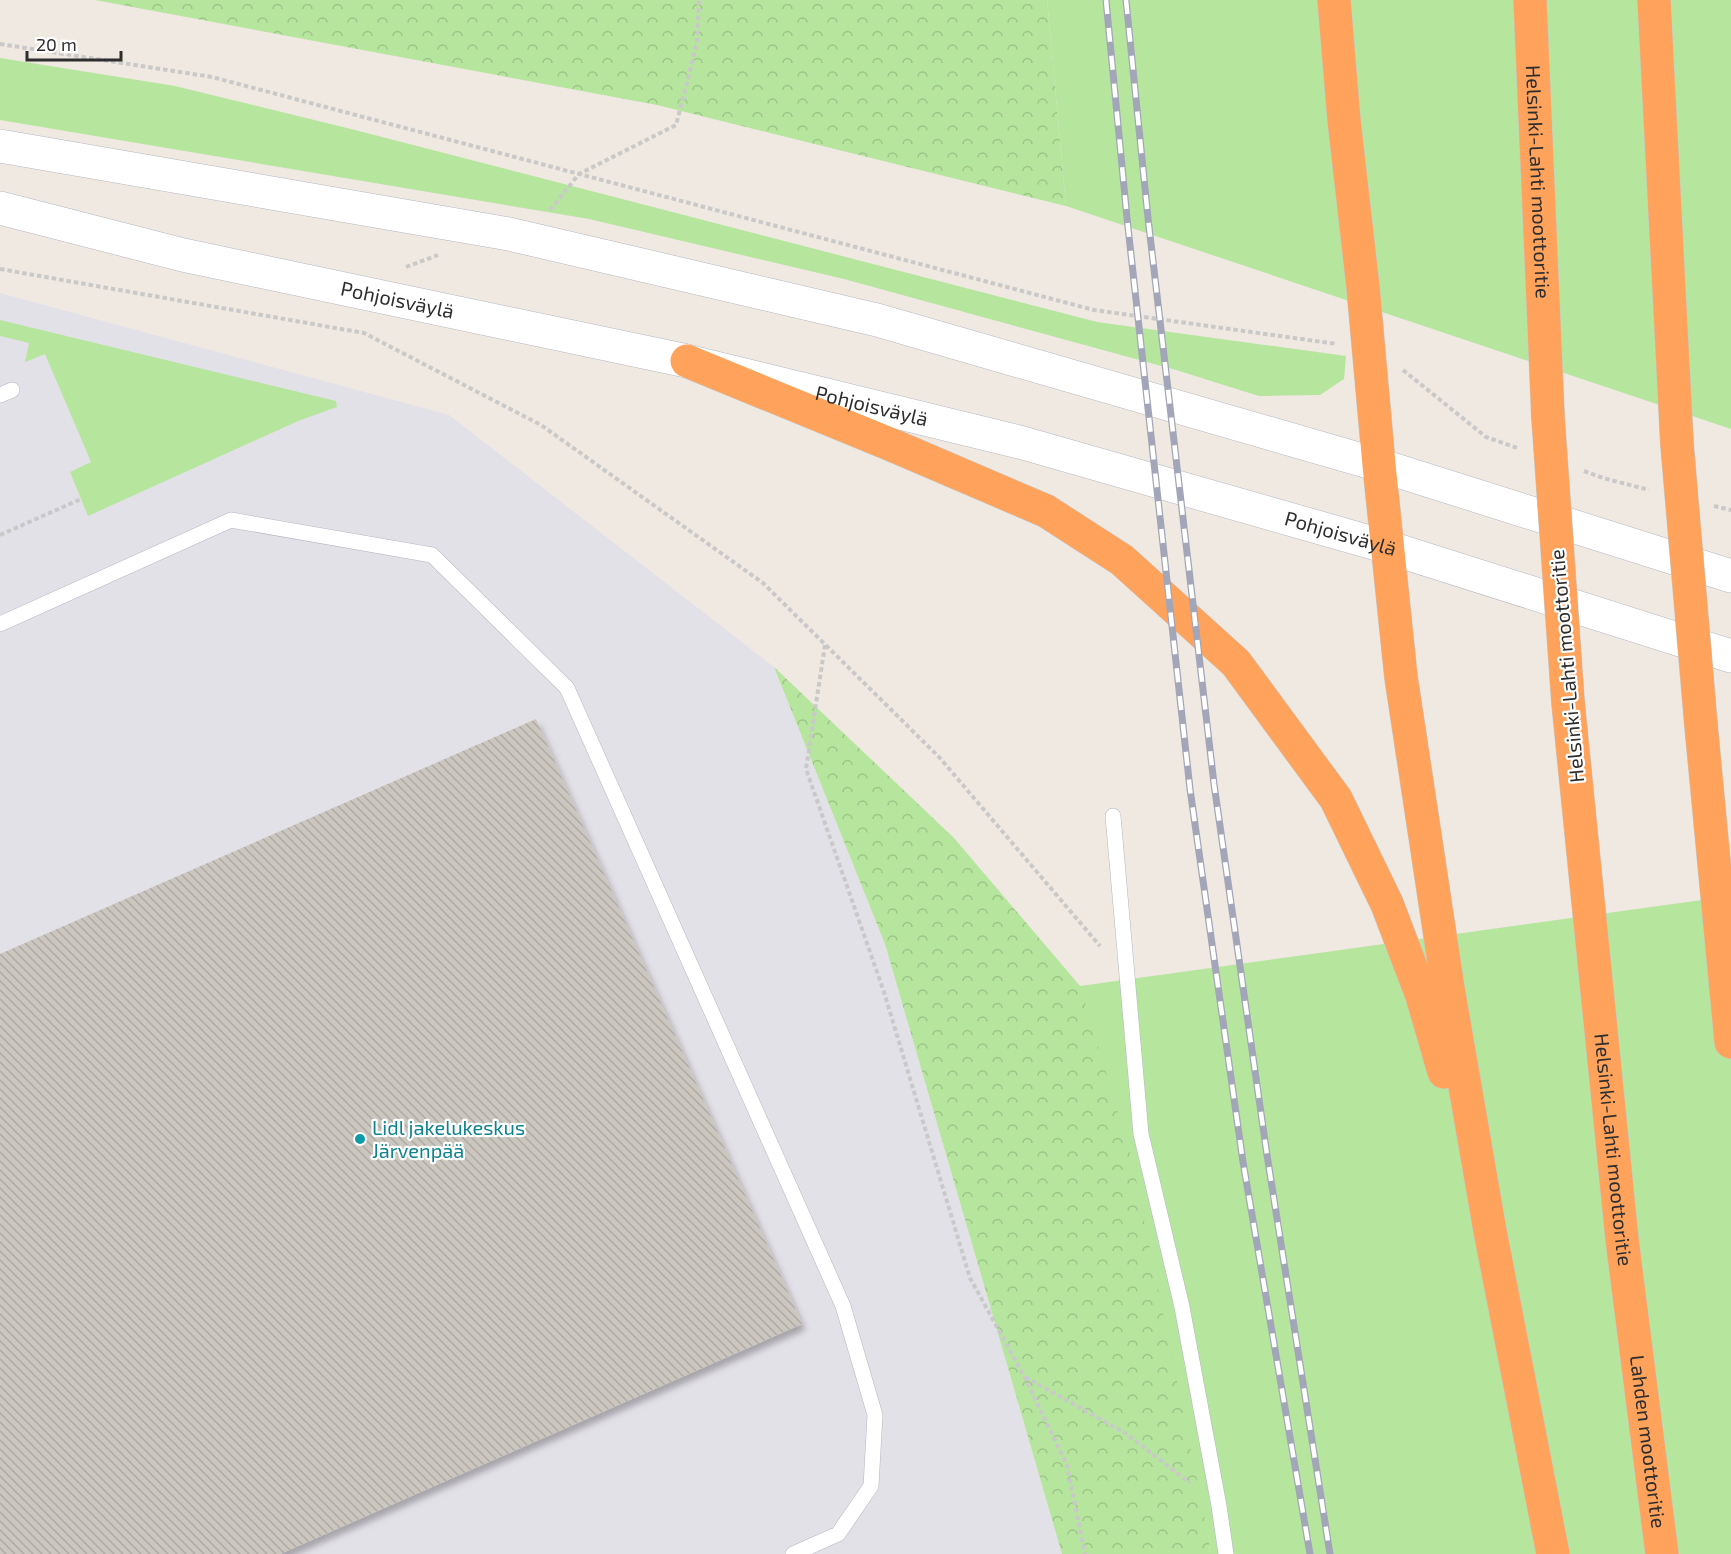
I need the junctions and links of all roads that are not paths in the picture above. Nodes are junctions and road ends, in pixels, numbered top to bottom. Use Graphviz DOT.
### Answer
graph roads {
  1 [pos="1334,0"];
  2 [pos="1530,0"];
  3 [pos="1654,0"];
  4 [pos="0,146"];
  5 [pos="0,208"];
  6 [pos="687,361"];
  7 [pos="1379,465"];
  8 [pos="1387,547"];
  9 [pos="1731,576"];
  10 [pos="0,624"];
  11 [pos="1731,656"];
  12 [pos="1113,816"];
  13 [pos="1731,1042"];
  14 [pos="1490,1231"];
  15 [pos="1634,1330"];
  16 [pos="793,1554"];
  17 [pos="1226,1554"];
  18 [pos="1553,1554"];
  19 [pos="1662,1554"];
  1 -- 7 [label="highway"];
  2 -- 15 [label="highway, Helsinki-Lahti moottoritie, bridge"];
  3 -- 13 [label="highway, bridge"];
  4 -- 7 [label="main road"];
  5 -- 6 [label="main road, Pohjoisväylä"];
  6 -- 8 [label="main road, Pohjoisväylä"];
  6 -- 14 [label="highway"];
  7 -- 8 [label="highway"];
  7 -- 9 [label="main road"];
  8 -- 11 [label="main road, Pohjoisväylä"];
  8 -- 14 [label="highway"];
  10 -- 16 [label="lane"];
  12 -- 17 [label="lane"];
  14 -- 18 [label="highway"];
  15 -- 19 [label="highway, Lahden moottoritie"];
}
